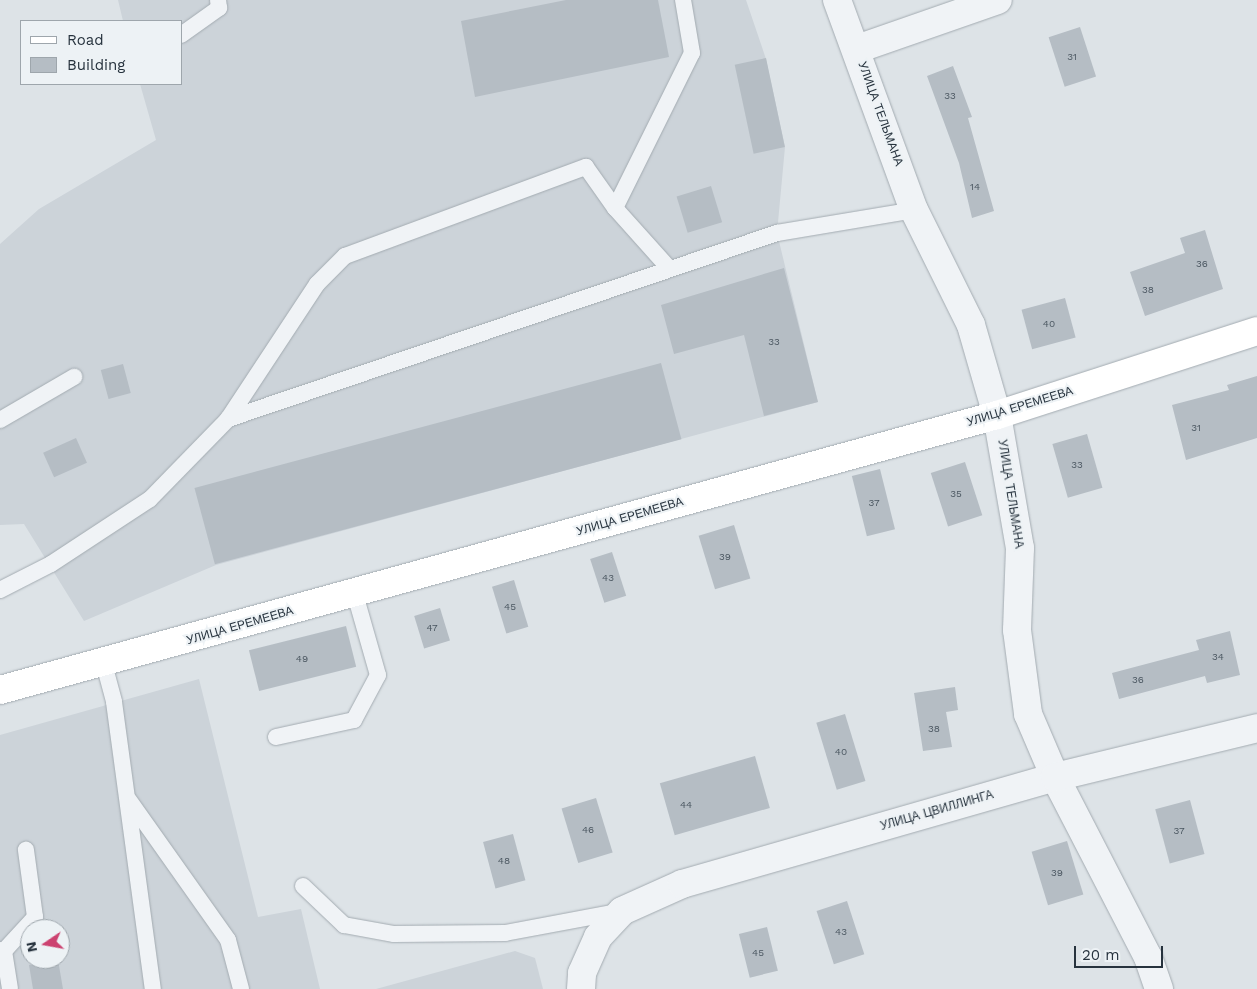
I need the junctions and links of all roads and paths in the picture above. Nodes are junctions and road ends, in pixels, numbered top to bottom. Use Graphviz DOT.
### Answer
graph roads {
  1 [pos="218,0"];
  2 [pos="683,0"];
  3 [pos="837,0"];
  4 [pos="998,0"];
  5 [pos="182,34"];
  6 [pos="857,50"];
  7 [pos="615,208"];
  8 [pos="914,210"];
  9 [pos="668,267"];
  10 [pos="1257,331"];
  11 [pos="74,377"];
  12 [pos="997,415"];
  13 [pos="228,419"];
  14 [pos="0,420"];
  15 [pos="0,590"];
  16 [pos="355,594"];
  17 [pos="104,664"];
  18 [pos="0,690"];
  19 [pos="1257,728"];
  20 [pos="276,737"];
  21 [pos="1055,777"];
  22 [pos="127,797"];
  23 [pos="26,850"];
  24 [pos="303,886"];
  25 [pos="622,910"];
  26 [pos="2,951"];
  27 [pos="10,989"];
  28 [pos="153,989"];
  29 [pos="242,989"];
  30 [pos="581,989"];
  31 [pos="1159,989"];
  1 -- 5 [label="lane"];
  2 -- 7 [label="lane"];
  3 -- 6 [label="street, УЛИЦА ТЕЛЬМАНА"];
  4 -- 6 [label="street"];
  6 -- 8 [label="street, УЛИЦА ТЕЛЬМАНА"];
  7 -- 9 [label="lane"];
  7 -- 13 [label="lane"];
  8 -- 9 [label="lane"];
  8 -- 12 [label="street, УЛИЦА ТЕЛЬМАНА"];
  9 -- 13 [label="lane"];
  10 -- 12 [label="street, УЛИЦА ЕРЕМЕЕВА"];
  11 -- 14 [label="lane"];
  12 -- 16 [label="street, УЛИЦА ЕРЕМЕЕВА"];
  12 -- 21 [label="street, УЛИЦА ТЕЛЬМАНА"];
  13 -- 15 [label="lane"];
  16 -- 17 [label="street, УЛИЦА ЕРЕМЕЕВА"];
  16 -- 20 [label="lane"];
  17 -- 18 [label="street, УЛИЦА ЕРЕМЕЕВА"];
  17 -- 22 [label="lane"];
  19 -- 21 [label="street, УЛИЦА ЦВИЛЛИНГА"];
  21 -- 25 [label="street, УЛИЦА ЦВИЛЛИНГА"];
  21 -- 31 [label="street, УЛИЦА ТЕЛЬМАНА"];
  22 -- 28 [label="lane"];
  22 -- 29 [label="lane"];
  23 -- 26 [label="lane"];
  24 -- 25 [label="lane"];
  25 -- 30 [label="street"];
  26 -- 27 [label="lane"];
}
